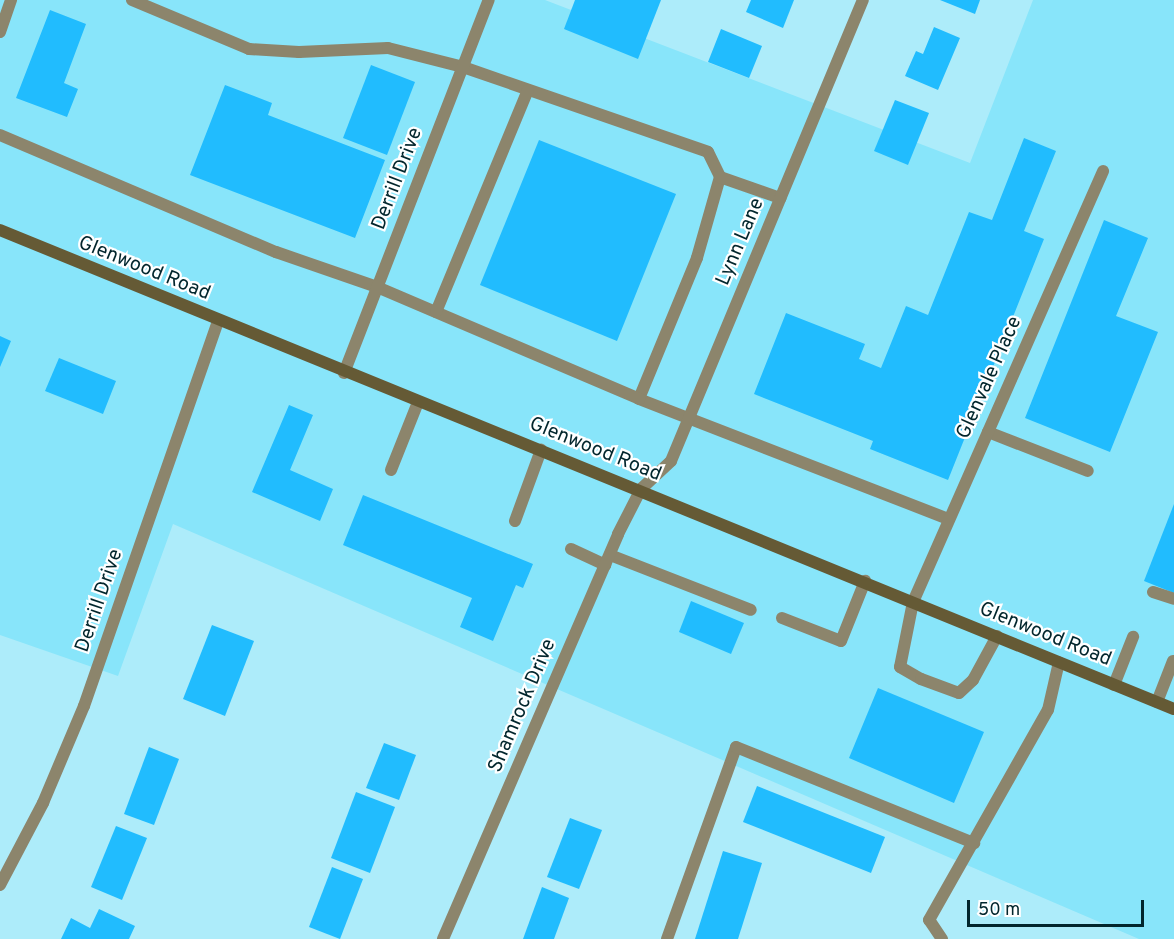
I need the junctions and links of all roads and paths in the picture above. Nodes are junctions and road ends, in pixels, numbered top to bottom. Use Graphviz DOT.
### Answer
graph roads {
  1 [pos="11,0"];
  2 [pos="132,0"];
  3 [pos="489,0"];
  4 [pos="862,0"];
  5 [pos="0,32"];
  6 [pos="463,67"];
  7 [pos="528,90"];
  8 [pos="0,135"];
  9 [pos="1103,171"];
  10 [pos="720,177"];
  11 [pos="780,198"];
  12 [pos="0,230"];
  13 [pos="377,287"];
  14 [pos="436,312"];
  15 [pos="218,321"];
  16 [pos="344,373"];
  17 [pos="639,399"];
  18 [pos="418,402"];
  19 [pos="688,418"];
  20 [pos="988,432"];
  21 [pos="541,450"];
  22 [pos="391,470"];
  23 [pos="1088,471"];
  24 [pos="641,489"];
  25 [pos="949,519"];
  26 [pos="515,521"];
  27 [pos="571,549"];
  28 [pos="607,560"];
  29 [pos="865,581"];
  30 [pos="1153,592"];
  31 [pos="1174,599"];
  32 [pos="913,602"];
  33 [pos="752,610"];
  34 [pos="782,618"];
  35 [pos="997,636"];
  36 [pos="1133,637"];
  37 [pos="1173,661"];
  38 [pos="1059,662"];
  39 [pos="1114,685"];
  40 [pos="1157,702"];
  41 [pos="1174,709"];
  42 [pos="974,843"];
  43 [pos="0,885"];
  44 [pos="443,939"];
  45 [pos="667,939"];
  46 [pos="942,939"];
  1 -- 5 [label="street"];
  2 -- 6 [label="street"];
  3 -- 6 [label="street, Derrill Drive"];
  4 -- 11 [label="street, Lynn Lane"];
  6 -- 7 [label="street"];
  6 -- 13 [label="street, Derrill Drive"];
  7 -- 10 [label="street"];
  7 -- 14 [label="street"];
  8 -- 13 [label="street"];
  9 -- 20 [label="street, Glenvale Place"];
  10 -- 11 [label="street"];
  10 -- 17 [label="street"];
  11 -- 19 [label="street, Lynn Lane"];
  12 -- 15 [label="main road, Glenwood Road"];
  13 -- 14 [label="street"];
  13 -- 16 [label="street, Derrill Drive"];
  14 -- 17 [label="street"];
  15 -- 16 [label="main road, Glenwood Road"];
  15 -- 43 [label="street, Derrill Drive"];
  16 -- 18 [label="main road, Glenwood Road"];
  17 -- 19 [label="street"];
  18 -- 21 [label="main road, Glenwood Road"];
  18 -- 22 [label="street"];
  19 -- 24 [label="street, Lynn Lane"];
  19 -- 25 [label="street"];
  20 -- 23 [label="street"];
  20 -- 25 [label="street, Glenvale Place"];
  21 -- 24 [label="main road, Glenwood Road"];
  21 -- 26 [label="street"];
  24 -- 28 [label="street, Shamrock Drive"];
  24 -- 29 [label="main road, Glenwood Road"];
  25 -- 32 [label="street, Glenvale Place"];
  27 -- 28 [label="street"];
  28 -- 33 [label="street"];
  28 -- 44 [label="street, Shamrock Drive"];
  29 -- 32 [label="main road, Glenwood Road"];
  29 -- 34 [label="street"];
  30 -- 31 [label="street"];
  32 -- 35 [label="main road, Glenwood Road"];
  32 -- 35 [label="street, Glenvale Place"];
  35 -- 38 [label="main road, Glenwood Road"];
  36 -- 39 [label="street"];
  37 -- 40 [label="street"];
  38 -- 39 [label="main road, Glenwood Road"];
  38 -- 42 [label="street"];
  39 -- 40 [label="main road, Glenwood Road"];
  40 -- 41 [label="main road, Glenwood Road"];
  42 -- 45 [label="street"];
  42 -- 46 [label="street"];
}
